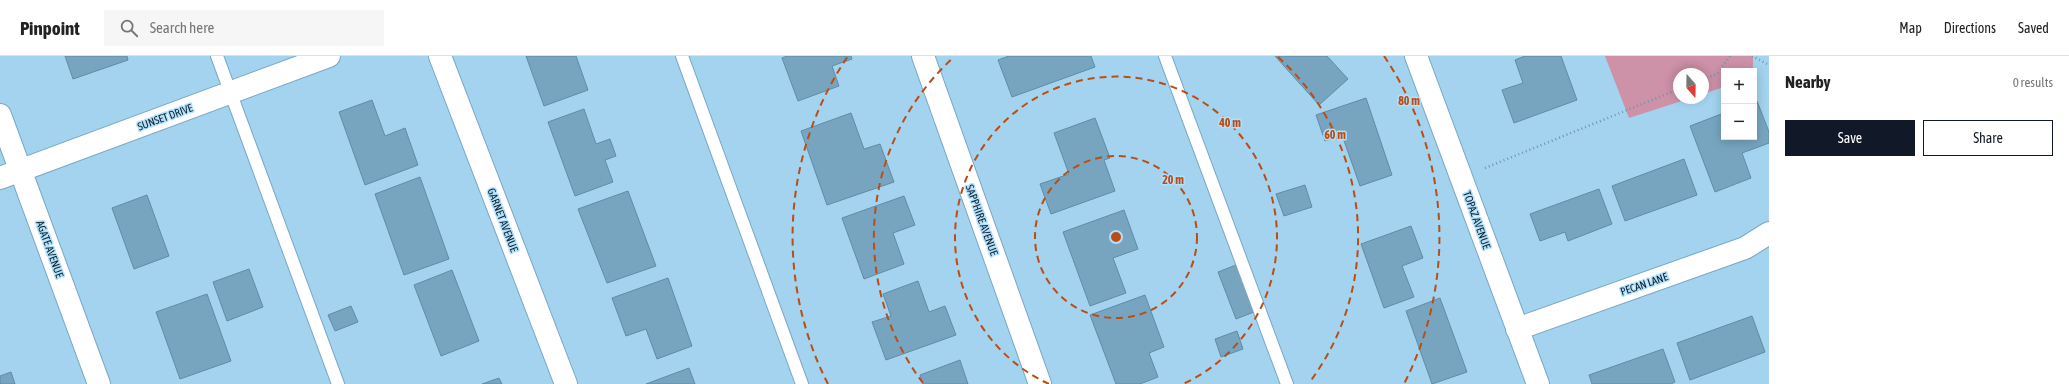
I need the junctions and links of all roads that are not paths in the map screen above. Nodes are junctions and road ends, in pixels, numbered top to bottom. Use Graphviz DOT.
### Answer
graph roads {
  1 [pos="217,56"];
  2 [pos="329,56"];
  3 [pos="440,56"];
  4 [pos="682,56"];
  5 [pos="923,56"];
  6 [pos="1165,56"];
  7 [pos="1416,56"];
  8 [pos="231,93"];
  9 [pos="0,115"];
  10 [pos="21,171"];
  11 [pos="0,178"];
  12 [pos="1769,233"];
  13 [pos="1516,329"];
  14 [pos="99,384"];
  15 [pos="338,384"];
  16 [pos="566,384"];
  17 [pos="802,384"];
  18 [pos="1040,384"];
  19 [pos="1287,384"];
  20 [pos="1538,384"];
  1 -- 8 [label="lane"];
  2 -- 8 [label="street, SUNSET DRIVE"];
  3 -- 16 [label="street, GARNET AVENUE"];
  4 -- 17 [label="lane"];
  5 -- 18 [label="street, SAPPHIRE AVENUE"];
  6 -- 19 [label="lane"];
  7 -- 13 [label="street, TOPAZ AVENUE"];
  8 -- 10 [label="street, SUNSET DRIVE"];
  8 -- 15 [label="lane"];
  9 -- 10 [label="street, AGATE AVENUE"];
  10 -- 11 [label="street, SUNSET DRIVE"];
  10 -- 14 [label="street, AGATE AVENUE"];
  12 -- 13 [label="street, PECAN LANE"];
  13 -- 20 [label="street, TOPAZ AVENUE"];
}
